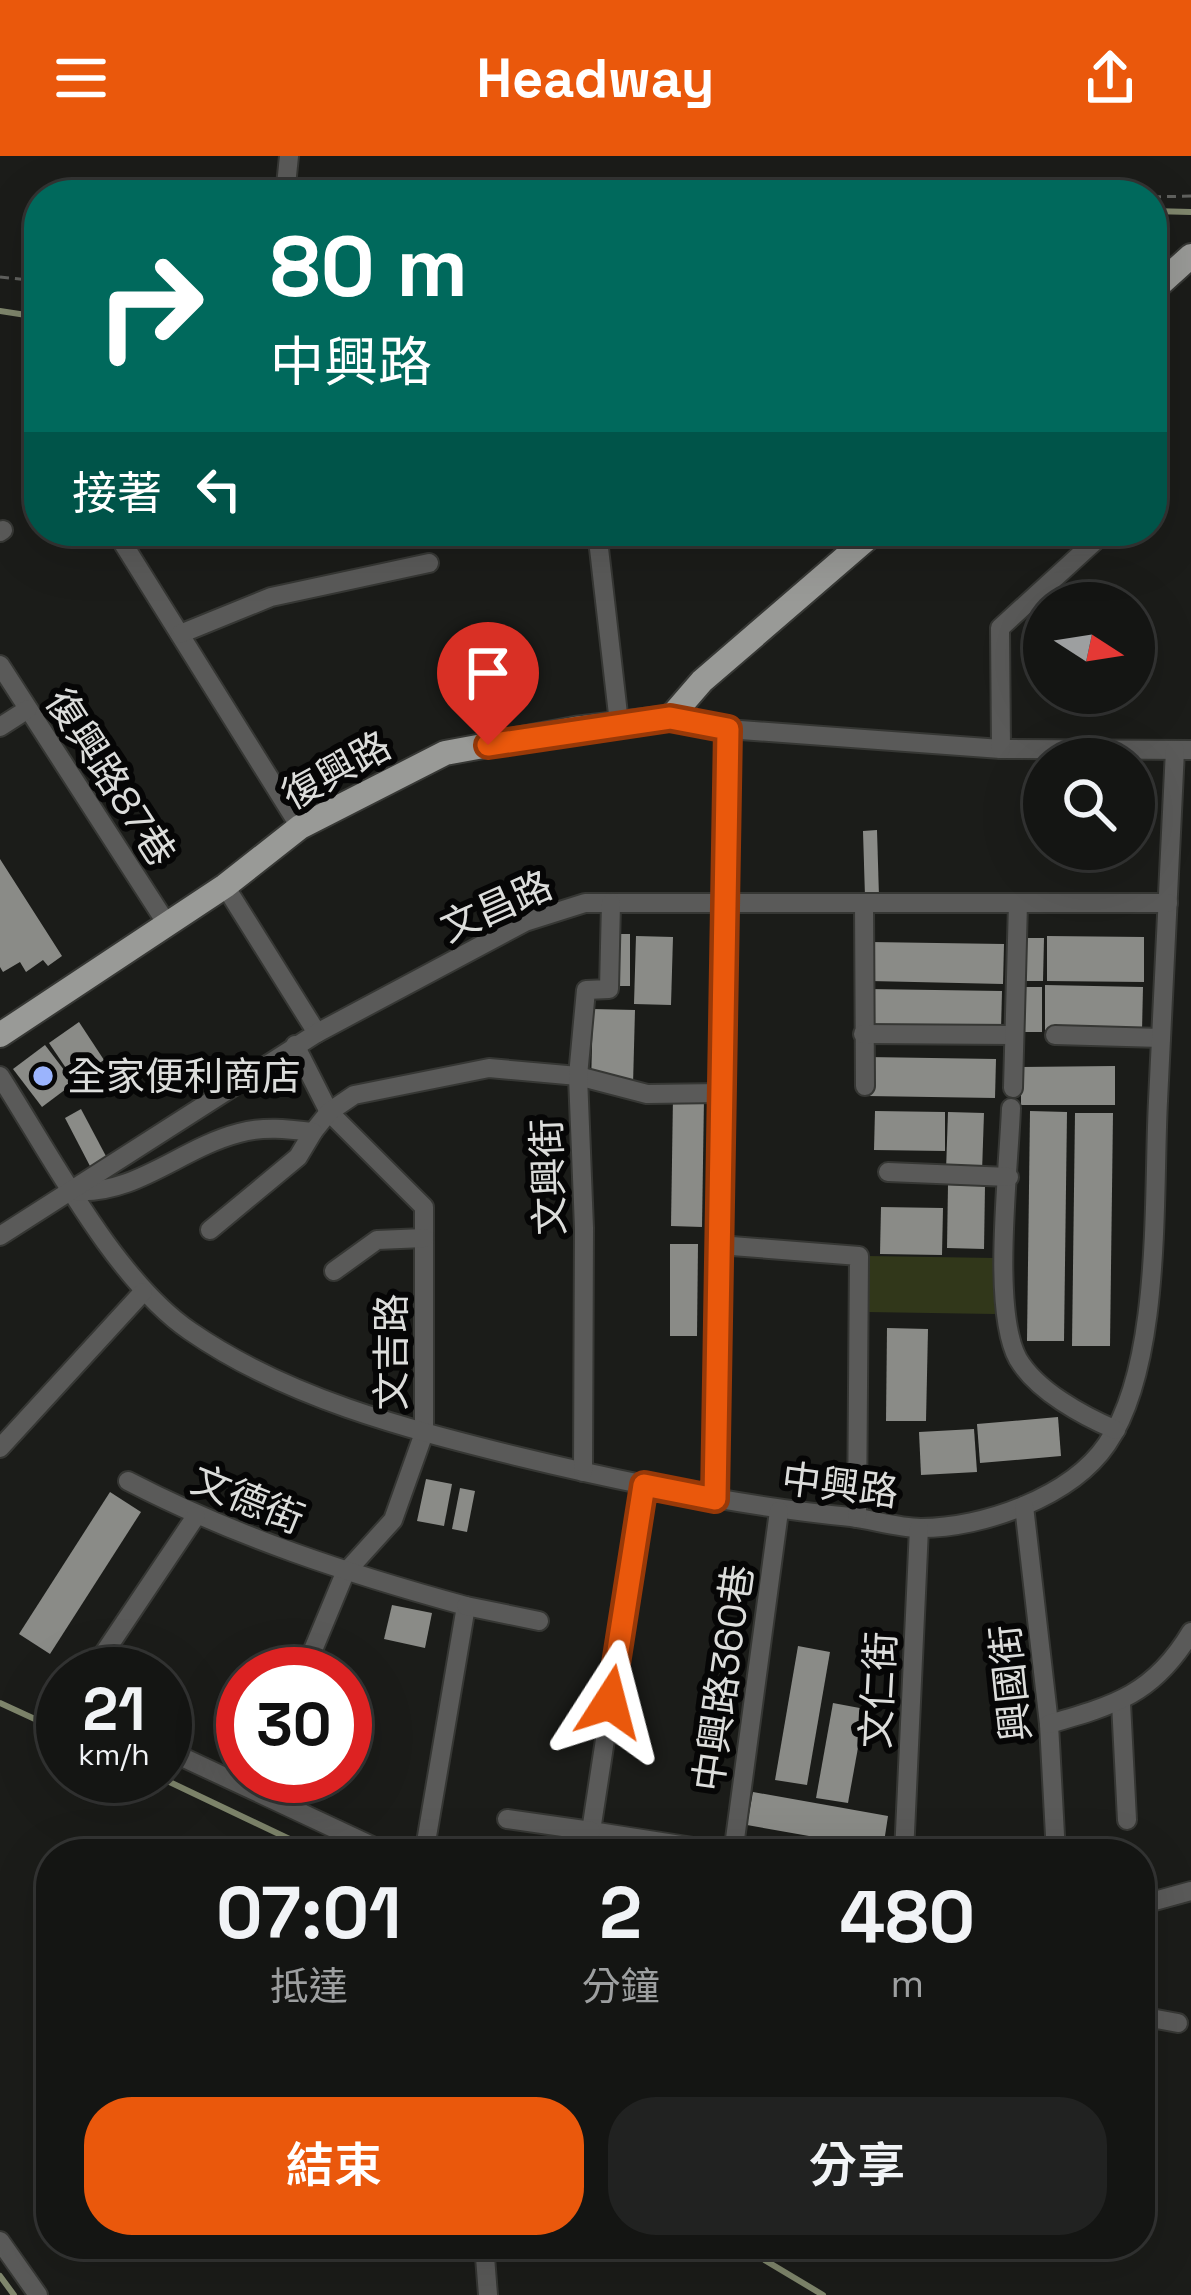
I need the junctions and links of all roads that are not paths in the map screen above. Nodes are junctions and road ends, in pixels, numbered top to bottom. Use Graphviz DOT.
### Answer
graph roads {
  1 [pos="1191,256"];
  2 [pos="1167,278"];
  3 [pos="125,546"];
  4 [pos="599,546"];
  5 [pos="859,546"];
  6 [pos="1090,546"];
  7 [pos="429,563"];
  8 [pos="180,634"];
  9 [pos="0,665"];
  10 [pos="28,710"];
  11 [pos="670,718"];
  12 [pos="619,723"];
  13 [pos="0,727"];
  14 [pos="728,729"];
  15 [pos="1001,749"];
  16 [pos="1183,750"];
  17 [pos="300,827"];
  18 [pos="225,886"];
  19 [pos="724,903"];
  20 [pos="1168,903"];
  21 [pos="611,904"];
  22 [pos="864,904"];
  23 [pos="1018,904"];
  24 [pos="167,924"];
  25 [pos="317,1033"];
  26 [pos="863,1034"];
  27 [pos="0,1035"];
  28 [pos="1014,1035"];
  29 [pos="1055,1035"];
  30 [pos="1161,1038"];
  31 [pos="295,1045"];
  32 [pos="0,1076"];
  33 [pos="578,1076"];
  34 [pos="865,1086"];
  35 [pos="721,1093"];
  36 [pos="328,1112"];
  37 [pos="313,1132"];
  38 [pos="887,1172"];
  39 [pos="1009,1177"];
  40 [pos="75,1191"];
  41 [pos="210,1230"];
  42 [pos="0,1236"];
  43 [pos="424,1238"];
  44 [pos="719,1245"];
  45 [pos="334,1271"];
  46 [pos="143,1292"];
  47 [pos="1116,1430"];
  48 [pos="424,1433"];
  49 [pos="0,1448"];
  50 [pos="583,1472"];
  51 [pos="128,1481"];
  52 [pos="644,1485"];
  53 [pos="715,1499"];
  54 [pos="1024,1506"];
  55 [pos="778,1511"];
  56 [pos="196,1516"];
  57 [pos="857,1518"];
  58 [pos="919,1528"];
  59 [pos="345,1574"];
  60 [pos="466,1606"];
  61 [pos="539,1621"];
  62 [pos="1191,1632"];
  63 [pos="108,1647"];
  64 [pos="314,1647"];
  65 [pos="1183,1664"];
  66 [pos="1121,1703"];
  67 [pos="1049,1724"];
  68 [pos="296,1803"];
  69 [pos="507,1819"];
  70 [pos="1127,1820"];
  71 [pos="591,1832"];
  72 [pos="362,1839"];
  73 [pos="427,1839"];
  74 [pos="637,1839"];
  75 [pos="737,1839"];
  76 [pos="905,1839"];
  77 [pos="1055,1839"];
  78 [pos="1191,1891"];
  79 [pos="1155,1901"];
  80 [pos="1155,2019"];
  81 [pos="1178,2023"];
  82 [pos="0,2241"];
  83 [pos="485,2259"];
  84 [pos="38,2295"];
  85 [pos="488,2295"];
  1 -- 2 [label="main road"];
  3 -- 8 [label="street"];
  4 -- 12 [label="street"];
  5 -- 11 [label="main road"];
  6 -- 15 [label="street"];
  7 -- 8 [label="street"];
  8 -- 17 [label="street"];
  9 -- 10 [label="street, 復興路87巷"];
  10 -- 13 [label="street"];
  10 -- 24 [label="street, 復興路87巷"];
  11 -- 12 [label="main road, 復興路"];
  11 -- 14 [label="street, 復興路"];
  12 -- 17 [label="main road, 復興路"];
  14 -- 15 [label="street, 復興路"];
  14 -- 19 [label="street"];
  15 -- 16 [label="street, 復興路"];
  16 -- 20 [label="street, 中興路"];
  17 -- 18 [label="main road, 復興路"];
  18 -- 24 [label="main road, 復興路"];
  18 -- 25 [label="street"];
  19 -- 21 [label="street, 文昌路"];
  19 -- 22 [label="street, 文昌路"];
  19 -- 35 [label="street"];
  20 -- 23 [label="street, 文昌路"];
  20 -- 30 [label="street, 中興路"];
  21 -- 25 [label="street, 文昌路"];
  21 -- 33 [label="street, 文興街"];
  22 -- 23 [label="street, 文昌路"];
  22 -- 26 [label="street"];
  23 -- 28 [label="street"];
  24 -- 27 [label="main road, 復興路"];
  25 -- 31 [label="street, 文昌路"];
  26 -- 28 [label="street"];
  26 -- 34 [label="street"];
  28 -- 39 [label="street"];
  29 -- 30 [label="street"];
  30 -- 47 [label="street, 中興路"];
  31 -- 36 [label="street, 文吉路"];
  31 -- 40 [label="street, 文昌路"];
  32 -- 40 [label="street, 中興路"];
  33 -- 35 [label="street"];
  33 -- 36 [label="street"];
  33 -- 50 [label="street, 文興街"];
  35 -- 44 [label="street"];
  36 -- 37 [label="street"];
  36 -- 43 [label="street, 文吉路"];
  37 -- 40 [label="street"];
  37 -- 41 [label="street"];
  38 -- 39 [label="street"];
  39 -- 47 [label="street"];
  40 -- 42 [label="street, 文昌路"];
  40 -- 46 [label="street, 中興路"];
  43 -- 45 [label="street"];
  43 -- 48 [label="street, 文吉路"];
  44 -- 53 [label="street"];
  44 -- 57 [label="street"];
  46 -- 48 [label="street, 中興路"];
  46 -- 49 [label="street"];
  47 -- 54 [label="street, 中興路"];
  48 -- 50 [label="street, 中興路"];
  48 -- 59 [label="street, 文吉路"];
  50 -- 52 [label="street, 中興路"];
  51 -- 56 [label="street, 文德街"];
  52 -- 53 [label="street, 中興路"];
  52 -- 71 [label="street"];
  53 -- 55 [label="street, 中興路"];
  54 -- 58 [label="street, 中興路"];
  54 -- 67 [label="street, 興國街"];
  55 -- 57 [label="street, 中興路"];
  55 -- 75 [label="street, 中興路360巷"];
  56 -- 59 [label="street, 文德街"];
  56 -- 63 [label="street"];
  57 -- 58 [label="street, 中興路"];
  58 -- 76 [label="street, 文仁街"];
  59 -- 60 [label="street, 文德街"];
  59 -- 64 [label="street, 文吉路"];
  60 -- 61 [label="street, 文德街"];
  60 -- 73 [label="street"];
  62 -- 65 [label="street"];
  65 -- 66 [label="street"];
  66 -- 67 [label="street"];
  66 -- 70 [label="street"];
  67 -- 77 [label="street, 興國街"];
  68 -- 72 [label="street"];
  69 -- 71 [label="street"];
  71 -- 74 [label="street"];
  78 -- 79 [label="street"];
  80 -- 81 [label="street"];
  82 -- 84 [label="street"];
  83 -- 85 [label="street"];
}
